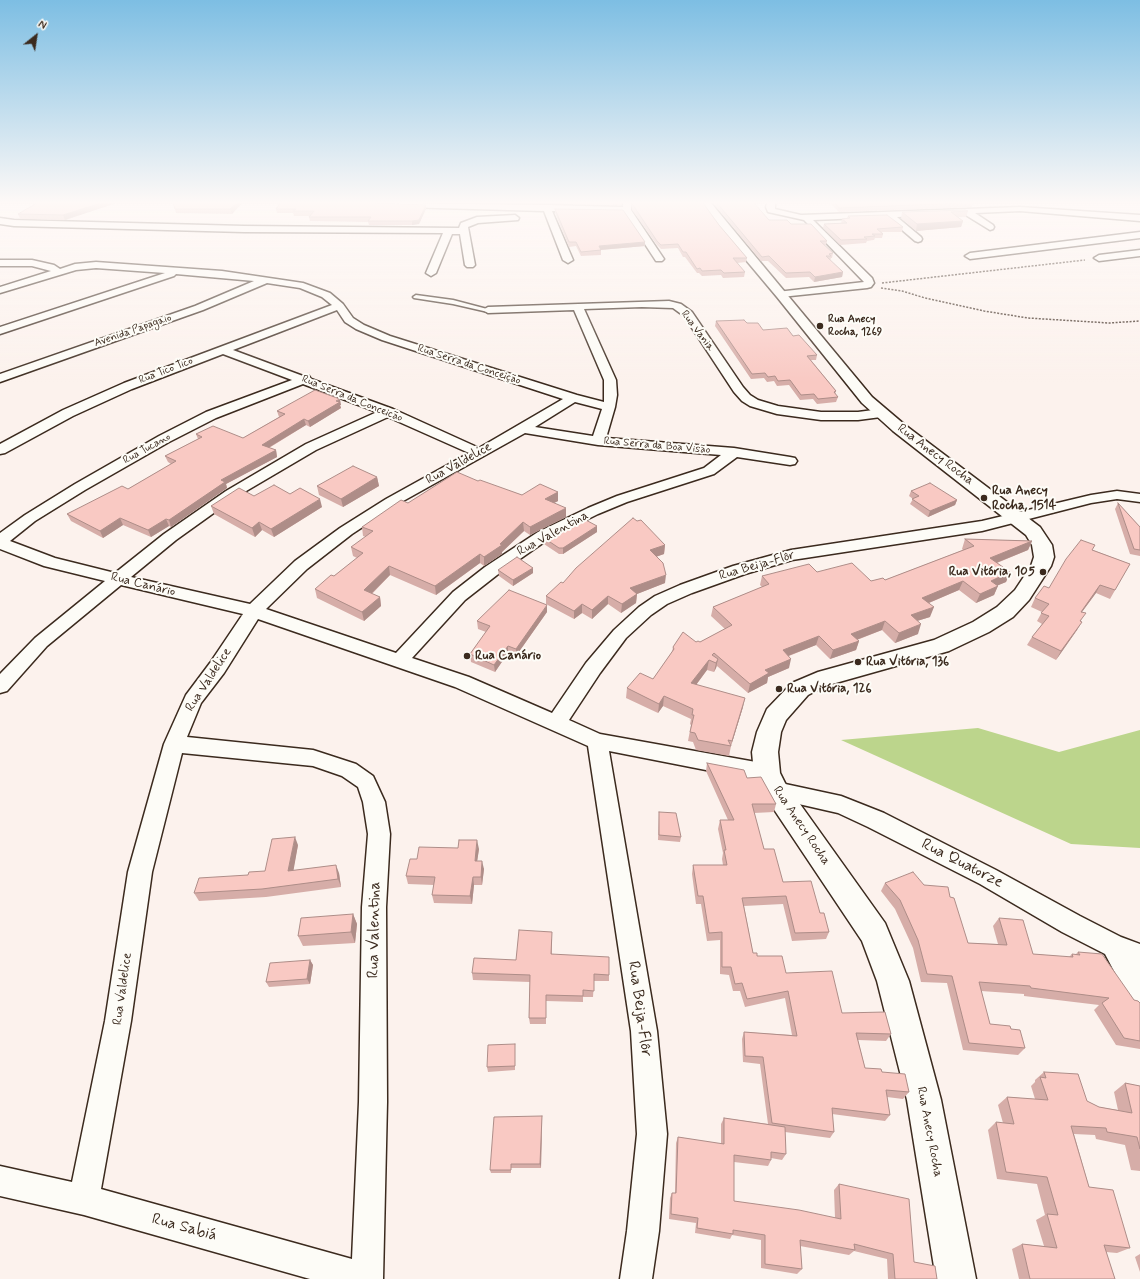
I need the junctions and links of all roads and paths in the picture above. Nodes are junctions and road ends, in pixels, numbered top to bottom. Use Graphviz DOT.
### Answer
graph roads {
  1 [pos="0,263"];
  2 [pos="435,263"];
  3 [pos="754,263"];
  4 [pos="851,263"];
  5 [pos="1059,263"];
  6 [pos="177,271"];
  7 [pos="58,272"];
  8 [pos="431,273"];
  9 [pos="266,280"];
  10 [pos="867,285"];
  11 [pos="0,290"];
  12 [pos="781,294"];
  13 [pos="416,297"];
  14 [pos="339,306"];
  15 [pos="578,307"];
  16 [pos="488,310"];
  17 [pos="1140,321"];
  18 [pos="0,331"];
  19 [pos="222,350"];
  20 [pos="0,378"];
  21 [pos="305,379"];
  22 [pos="573,398"];
  23 [pos="609,407"];
  24 [pos="388,412"];
  25 [pos="881,413"];
  26 [pos="523,429"];
  27 [pos="598,441"];
  28 [pos="0,450"];
  29 [pos="734,452"];
  30 [pos="479,453"];
  31 [pos="790,461"];
  32 [pos="1139,498"];
  33 [pos="1017,517"];
  34 [pos="0,542"];
  35 [pos="118,580"];
  36 [pos="254,611"];
  37 [pos="400,660"];
  38 [pos="0,686"];
  39 [pos="556,723"];
  40 [pos="598,741"];
  41 [pos="174,744"];
  42 [pos="771,782"];
  43 [pos="1114,946"];
  44 [pos="1140,956"];
  45 [pos="1140,994"];
  46 [pos="0,1181"];
  47 [pos="84,1200"];
  48 [pos="367,1279"];
  49 [pos="636,1279"];
  50 [pos="956,1279"];
  1 -- 7 [label="street"];
  2 -- 8 [label="street"];
  3 -- 12 [label="street, Rua Anecy Rocha"];
  4 -- 10 [label="street"];
  5 -- 10 [label="path"];
  6 -- 7 [label="street, Rua Serra da Conceição"];
  6 -- 9 [label="street, Rua Serra da Conceição"];
  6 -- 18 [label="street"];
  7 -- 11 [label="street, Rua Serra da Conceição"];
  9 -- 14 [label="street, Rua Serra da Conceição"];
  9 -- 20 [label="street, Avenida Papagaio"];
  10 -- 12 [label="street"];
  10 -- 17 [label="path"];
  12 -- 25 [label="street, Rua Anecy Rocha"];
  13 -- 16 [label="lane"];
  14 -- 19 [label="street, Rua Tico Tico"];
  14 -- 22 [label="street, Rua Serra da Conceição"];
  15 -- 16 [label="street, Rua Vania"];
  15 -- 23 [label="street"];
  15 -- 25 [label="street, Rua Vania"];
  19 -- 21 [label="street, Rua Serra da Conceicão"];
  19 -- 28 [label="street, Rua Tico Tico"];
  21 -- 24 [label="street, Rua Serra da Conceicão"];
  21 -- 34 [label="street, Rua Tucano"];
  22 -- 23 [label="street, Rua Serra da Conceição"];
  22 -- 26 [label="street, Rua Valdelice"];
  23 -- 27 [label="street"];
  24 -- 30 [label="street, Rua Serra da Conceicão"];
  24 -- 35 [label="street"];
  25 -- 33 [label="street, Rua Anecy Rocha"];
  26 -- 27 [label="street, Rua Serra da Boa Visão"];
  26 -- 30 [label="street, Rua Valdelice"];
  27 -- 29 [label="street, Rua Serra da Boa Visão"];
  29 -- 31 [label="street, Rua Serra da Boa Visão"];
  29 -- 37 [label="street, Rua Valentina"];
  30 -- 36 [label="street, Rua Valdelice"];
  32 -- 33 [label="street, Rua Beija-Flôr"];
  33 -- 39 [label="street, Rua Beija-Flôr"];
  33 -- 42 [label="street, Rua Anecy Rocha"];
  34 -- 35 [label="street, Rua Canário"];
  35 -- 36 [label="street, Rua Canário"];
  35 -- 38 [label="street"];
  36 -- 37 [label="street, Rua Canário"];
  36 -- 41 [label="street, Rua Valdelice"];
  37 -- 39 [label="street, Rua Canário"];
  39 -- 40 [label="street, Rua Canário"];
  40 -- 42 [label="street, Rua Canário"];
  40 -- 49 [label="street, Rua Beija-Flôr"];
  41 -- 47 [label="street, Rua Valdelice"];
  41 -- 48 [label="street, Rua Valentina"];
  42 -- 43 [label="street, Rua Quatorze"];
  42 -- 50 [label="street, Rua Anecy Rocha"];
  43 -- 44 [label="street, Rua Quatorze"];
  43 -- 45 [label="street"];
  46 -- 47 [label="street, Rua Sabiá"];
  47 -- 48 [label="street, Rua Sabiá"];
}
